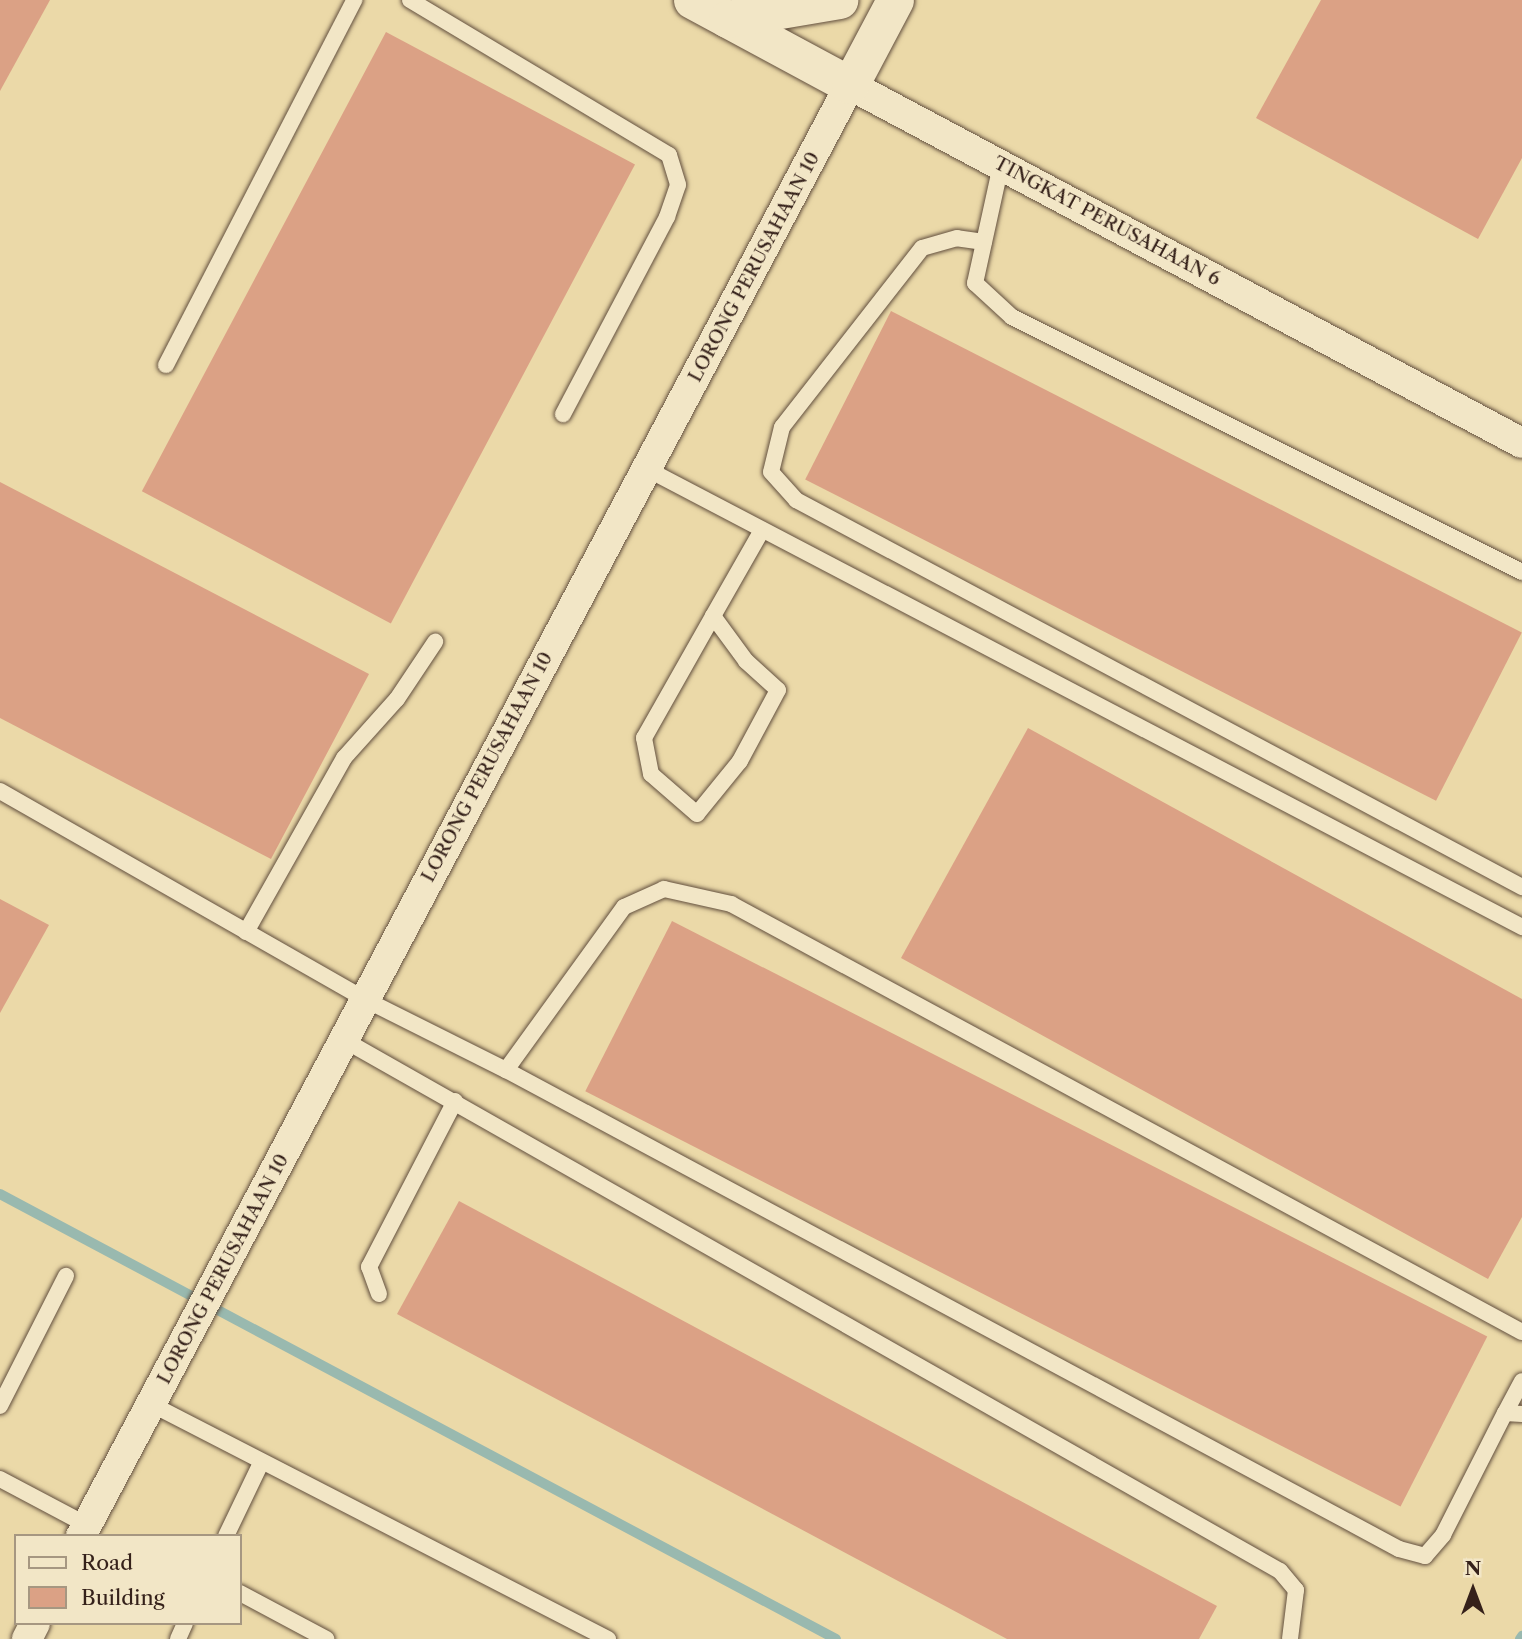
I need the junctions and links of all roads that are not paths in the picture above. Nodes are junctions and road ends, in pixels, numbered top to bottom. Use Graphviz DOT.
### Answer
graph roads {
  1 [pos="354,0"];
  2 [pos="410,0"];
  3 [pos="692,0"];
  4 [pos="839,0"];
  5 [pos="895,0"];
  6 [pos="727,19"];
  7 [pos="850,85"];
  8 [pos="1001,165"];
  9 [pos="984,242"];
  10 [pos="166,365"];
  11 [pos="563,414"];
  12 [pos="1522,443"];
  13 [pos="647,469"];
  14 [pos="762,530"];
  15 [pos="1522,572"];
  16 [pos="713,616"];
  17 [pos="435,642"];
  18 [pos="0,791"];
  19 [pos="1522,887"];
  20 [pos="1522,927"];
  21 [pos="246,932"];
  22 [pos="364,999"];
  23 [pos="344,1040"];
  24 [pos="506,1070"];
  25 [pos="455,1101"];
  26 [pos="65,1276"];
  27 [pos="379,1294"];
  28 [pos="1522,1332"];
  29 [pos="1522,1381"];
  30 [pos="151,1404"];
  31 [pos="0,1406"];
  32 [pos="1505,1413"];
  33 [pos="1522,1414"];
  34 [pos="261,1462"];
  35 [pos="0,1479"];
  36 [pos="84,1530"];
  37 [pos="227,1534"];
  38 [pos="242,1594"];
  39 [pos="326,1639"];
  40 [pos="608,1639"];
  41 [pos="1290,1639"];
  1 -- 10 [label="lane"];
  2 -- 11 [label="lane"];
  3 -- 6 [label="street, TINGKAT PERUSAHAAN 6"];
  4 -- 6 [label="street"];
  5 -- 7 [label="street, LORONG PERUSAHAAN 10"];
  6 -- 7 [label="street, TINGKAT PERUSAHAAN 6"];
  7 -- 8 [label="street, TINGKAT PERUSAHAAN 6"];
  7 -- 13 [label="street, LORONG PERUSAHAAN 10"];
  8 -- 9 [label="lane"];
  8 -- 12 [label="street, TINGKAT PERUSAHAAN 6"];
  9 -- 15 [label="lane"];
  9 -- 19 [label="lane"];
  13 -- 14 [label="lane"];
  13 -- 22 [label="street, LORONG PERUSAHAAN 10"];
  14 -- 16 [label="lane"];
  14 -- 20 [label="lane"];
  16 -- 16 [label="lane"];
  17 -- 21 [label="lane"];
  18 -- 21 [label="lane"];
  21 -- 22 [label="lane"];
  22 -- 23 [label="street, LORONG PERUSAHAAN 10"];
  22 -- 24 [label="lane"];
  23 -- 25 [label="lane"];
  23 -- 30 [label="street, LORONG PERUSAHAAN 10"];
  24 -- 28 [label="lane"];
  24 -- 32 [label="lane"];
  25 -- 27 [label="lane"];
  25 -- 41 [label="lane"];
  26 -- 31 [label="lane"];
  29 -- 32 [label="lane"];
  30 -- 34 [label="lane"];
  30 -- 36 [label="street, LORONG PERUSAHAAN 10"];
  32 -- 33 [label="lane"];
  34 -- 37 [label="lane"];
  34 -- 40 [label="lane"];
  35 -- 36 [label="lane"];
  38 -- 39 [label="lane"];
}
